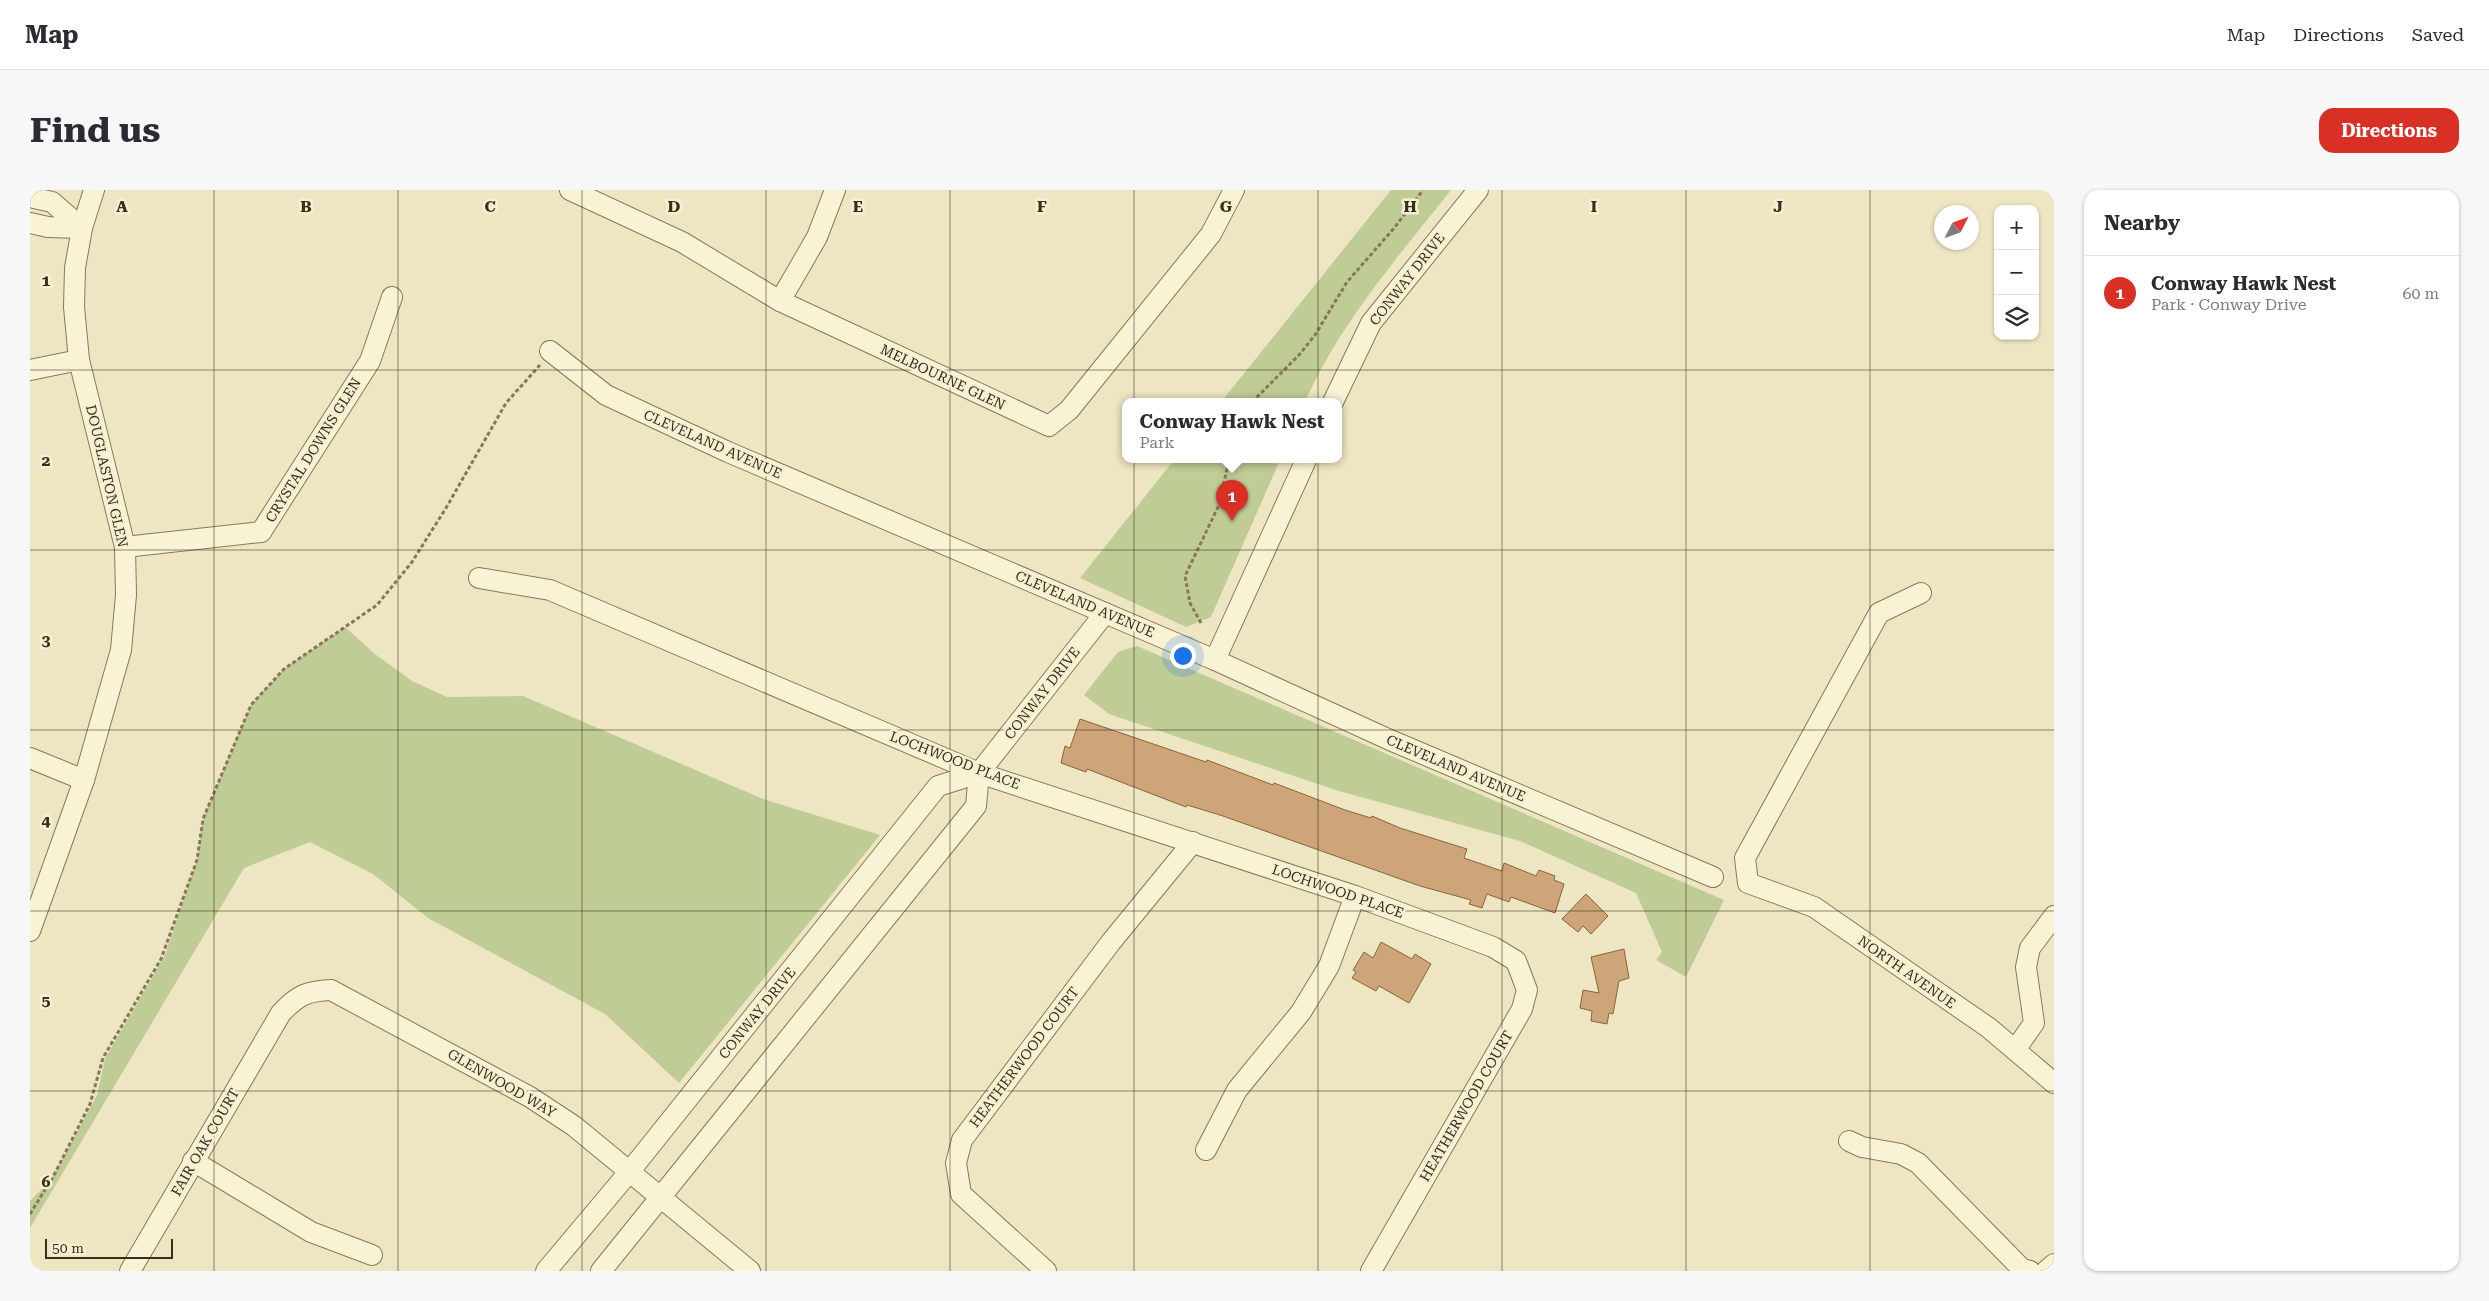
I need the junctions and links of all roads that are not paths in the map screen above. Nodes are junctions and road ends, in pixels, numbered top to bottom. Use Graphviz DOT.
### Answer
graph roads {
  1 [pos="94,190"];
  2 [pos="571,190"];
  3 [pos="835,190"];
  4 [pos="1234,190"];
  5 [pos="1478,190"];
  6 [pos="30,197"];
  7 [pos="30,223"];
  8 [pos="82,228"];
  9 [pos="392,297"];
  10 [pos="780,301"];
  11 [pos="550,351"];
  12 [pos="79,360"];
  13 [pos="30,370"];
  14 [pos="1335,398"];
  15 [pos="1305,463"];
  16 [pos="125,547"];
  17 [pos="479,578"];
  18 [pos="1921,593"];
  19 [pos="1105,613"];
  20 [pos="1215,660"];
  21 [pos="30,758"];
  22 [pos="979,773"];
  23 [pos="84,780"];
  24 [pos="1193,842"];
  25 [pos="1713,877"];
  26 [pos="1355,896"];
  27 [pos="2054,916"];
  28 [pos="30,932"];
  29 [pos="1494,947"];
  30 [pos="281,1013"];
  31 [pos="2015,1050"];
  32 [pos="2054,1083"];
  33 [pos="1849,1141"];
  34 [pos="1206,1150"];
  35 [pos="194,1161"];
  36 [pos="630,1170"];
  37 [pos="661,1196"];
  38 [pos="372,1255"];
  39 [pos="2054,1264"];
  40 [pos="130,1271"];
  41 [pos="546,1271"];
  42 [pos="601,1271"];
  43 [pos="750,1271"];
  44 [pos="1046,1271"];
  45 [pos="1371,1271"];
  46 [pos="2030,1271"];
  47 [pos="2046,1271"];
  1 -- 8 [label="street, DOUGLASTON GLEN"];
  2 -- 10 [label="street, MELBOURNE GLEN"];
  3 -- 10 [label="street"];
  4 -- 10 [label="street, MELBOURNE GLEN"];
  5 -- 14 [label="street, CONWAY DRIVE"];
  6 -- 8 [label="street"];
  7 -- 8 [label="street"];
  8 -- 12 [label="street, DOUGLASTON GLEN"];
  9 -- 16 [label="street, CRYSTAL DOWNS GLEN"];
  11 -- 19 [label="street, CLEVELAND AVENUE"];
  12 -- 13 [label="street"];
  12 -- 16 [label="street, DOUGLASTON GLEN"];
  15 -- 20 [label="street"];
  16 -- 23 [label="street, DOUGLASTON GLEN"];
  17 -- 22 [label="street, LOCHWOOD PLACE"];
  18 -- 31 [label="street, NORTH AVENUE"];
  19 -- 20 [label="street, CLEVELAND AVENUE"];
  19 -- 22 [label="street, CONWAY DRIVE"];
  20 -- 25 [label="street, CLEVELAND AVENUE"];
  21 -- 23 [label="street"];
  22 -- 24 [label="street, LOCHWOOD PLACE"];
  22 -- 36 [label="street, CONWAY DRIVE"];
  22 -- 37 [label="street"];
  23 -- 28 [label="street, DOUGLASTON GLEN"];
  24 -- 26 [label="street, LOCHWOOD PLACE"];
  24 -- 44 [label="street, HEATHERWOOD COURT"];
  26 -- 29 [label="street, LOCHWOOD PLACE"];
  26 -- 34 [label="street"];
  27 -- 31 [label="street"];
  29 -- 45 [label="street, HEATHERWOOD COURT"];
  30 -- 35 [label="street, FAIR OAK COURT"];
  30 -- 36 [label="street, GLENWOOD WAY"];
  31 -- 32 [label="street, NORTH AVENUE"];
  33 -- 46 [label="street"];
  35 -- 38 [label="street"];
  35 -- 40 [label="street, FAIR OAK COURT"];
  36 -- 37 [label="street, GLENWOOD WAY"];
  36 -- 41 [label="street, CONWAY DRIVE"];
  37 -- 42 [label="street"];
  37 -- 43 [label="street, GLENWOOD WAY"];
  39 -- 47 [label="street"];
}
